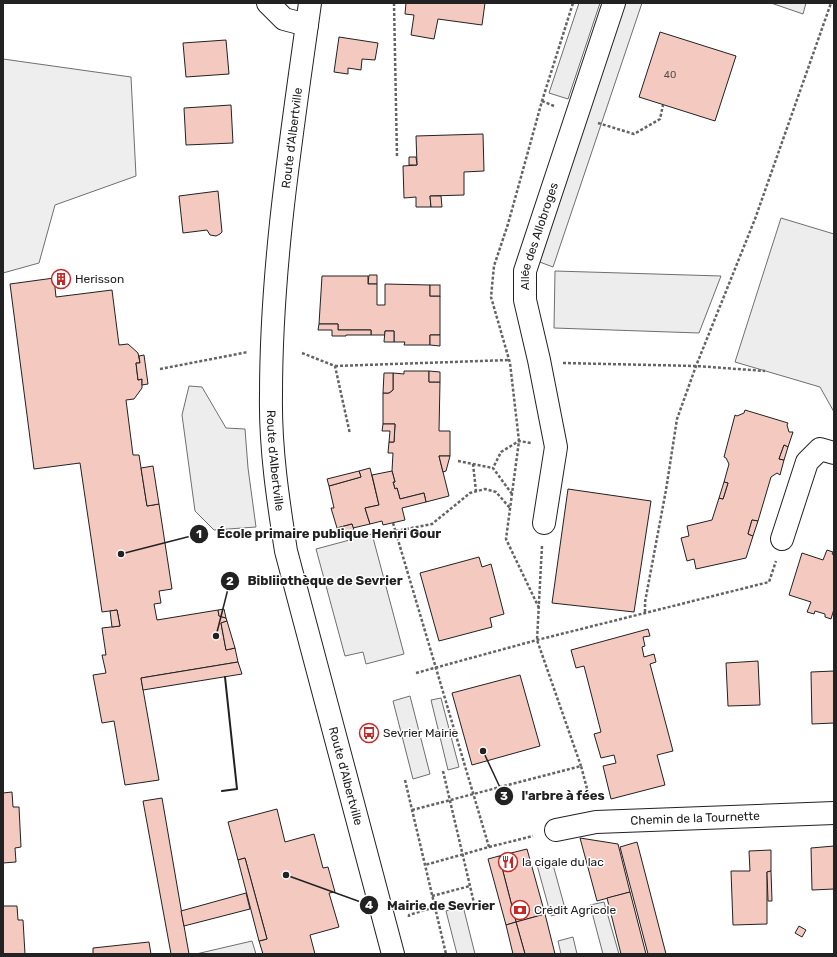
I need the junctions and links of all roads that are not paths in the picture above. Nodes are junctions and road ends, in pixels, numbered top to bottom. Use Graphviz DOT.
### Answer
graph roads {
  1 [pos="268,3"];
  2 [pos="310,3"];
  3 [pos="614,3"];
  4 [pos="307,25"];
  5 [pos="834,453"];
  6 [pos="544,523"];
  7 [pos="782,539"];
  8 [pos="834,813"];
  9 [pos="556,830"];
  10 [pos="394,954"];
  1 -- 4 [label="street"];
  2 -- 4 [label="street, Route d'Albertville"];
  3 -- 6 [label="street, Allée des Allobroges"];
  4 -- 10 [label="street, Route d'Albertville"];
  5 -- 7 [label="street"];
  8 -- 9 [label="street, Chemin de la Tournette"];
}
